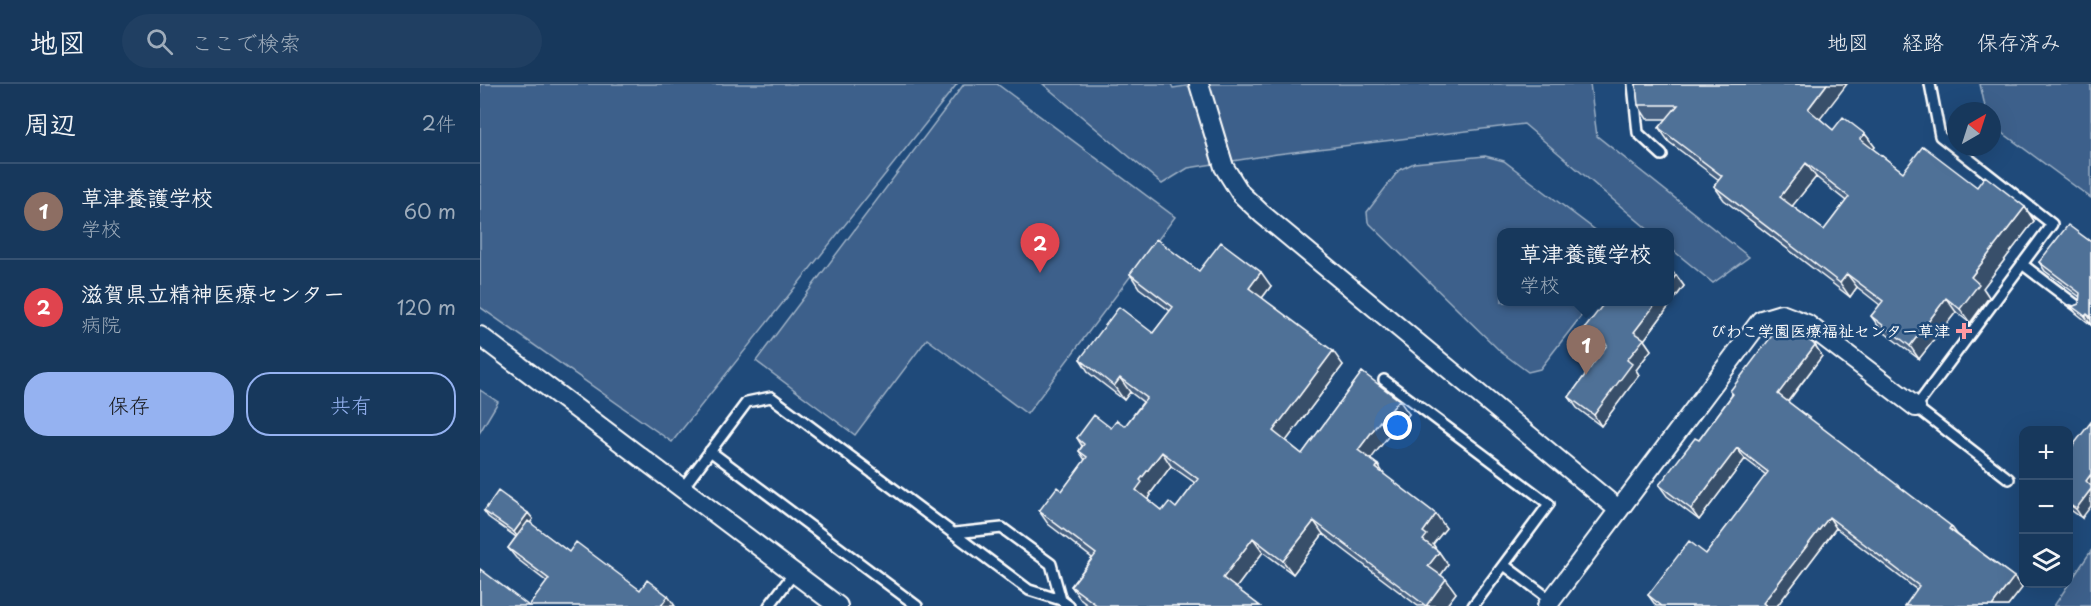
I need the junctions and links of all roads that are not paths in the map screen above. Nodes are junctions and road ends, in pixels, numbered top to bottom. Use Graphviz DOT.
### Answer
graph roads {
  1 [pos="1199,84"];
  2 [pos="1633,84"];
  3 [pos="1930,84"];
  4 [pos="1662,155"];
  5 [pos="2022,264"];
  6 [pos="2080,308"];
  7 [pos="480,336"];
  8 [pos="1384,380"];
  9 [pos="1916,407"];
  10 [pos="710,452"];
  11 [pos="2009,478"];
  12 [pos="682,489"];
  13 [pos="1619,510"];
  14 [pos="956,533"];
  15 [pos="1504,565"];
  16 [pos="794,573"];
  17 [pos="1065,603"];
  18 [pos="1549,603"];
  19 [pos="769,606"];
  20 [pos="838,606"];
  21 [pos="917,606"];
  22 [pos="1473,606"];
  1 -- 13 [label="street"];
  2 -- 4 [label="lane"];
  3 -- 5 [label="lane"];
  5 -- 6 [label="lane"];
  5 -- 9 [label="lane"];
  7 -- 12 [label="street"];
  8 -- 15 [label="lane"];
  9 -- 11 [label="lane"];
  9 -- 13 [label="street"];
  10 -- 12 [label="lane"];
  10 -- 14 [label="lane"];
  10 -- 21 [label="lane"];
  12 -- 16 [label="street"];
  13 -- 18 [label="street"];
  14 -- 17 [label="lane"];
  14 -- 17 [label="lane"];
  15 -- 18 [label="lane"];
  15 -- 22 [label="lane"];
  16 -- 19 [label="lane"];
  16 -- 20 [label="street"];
}
